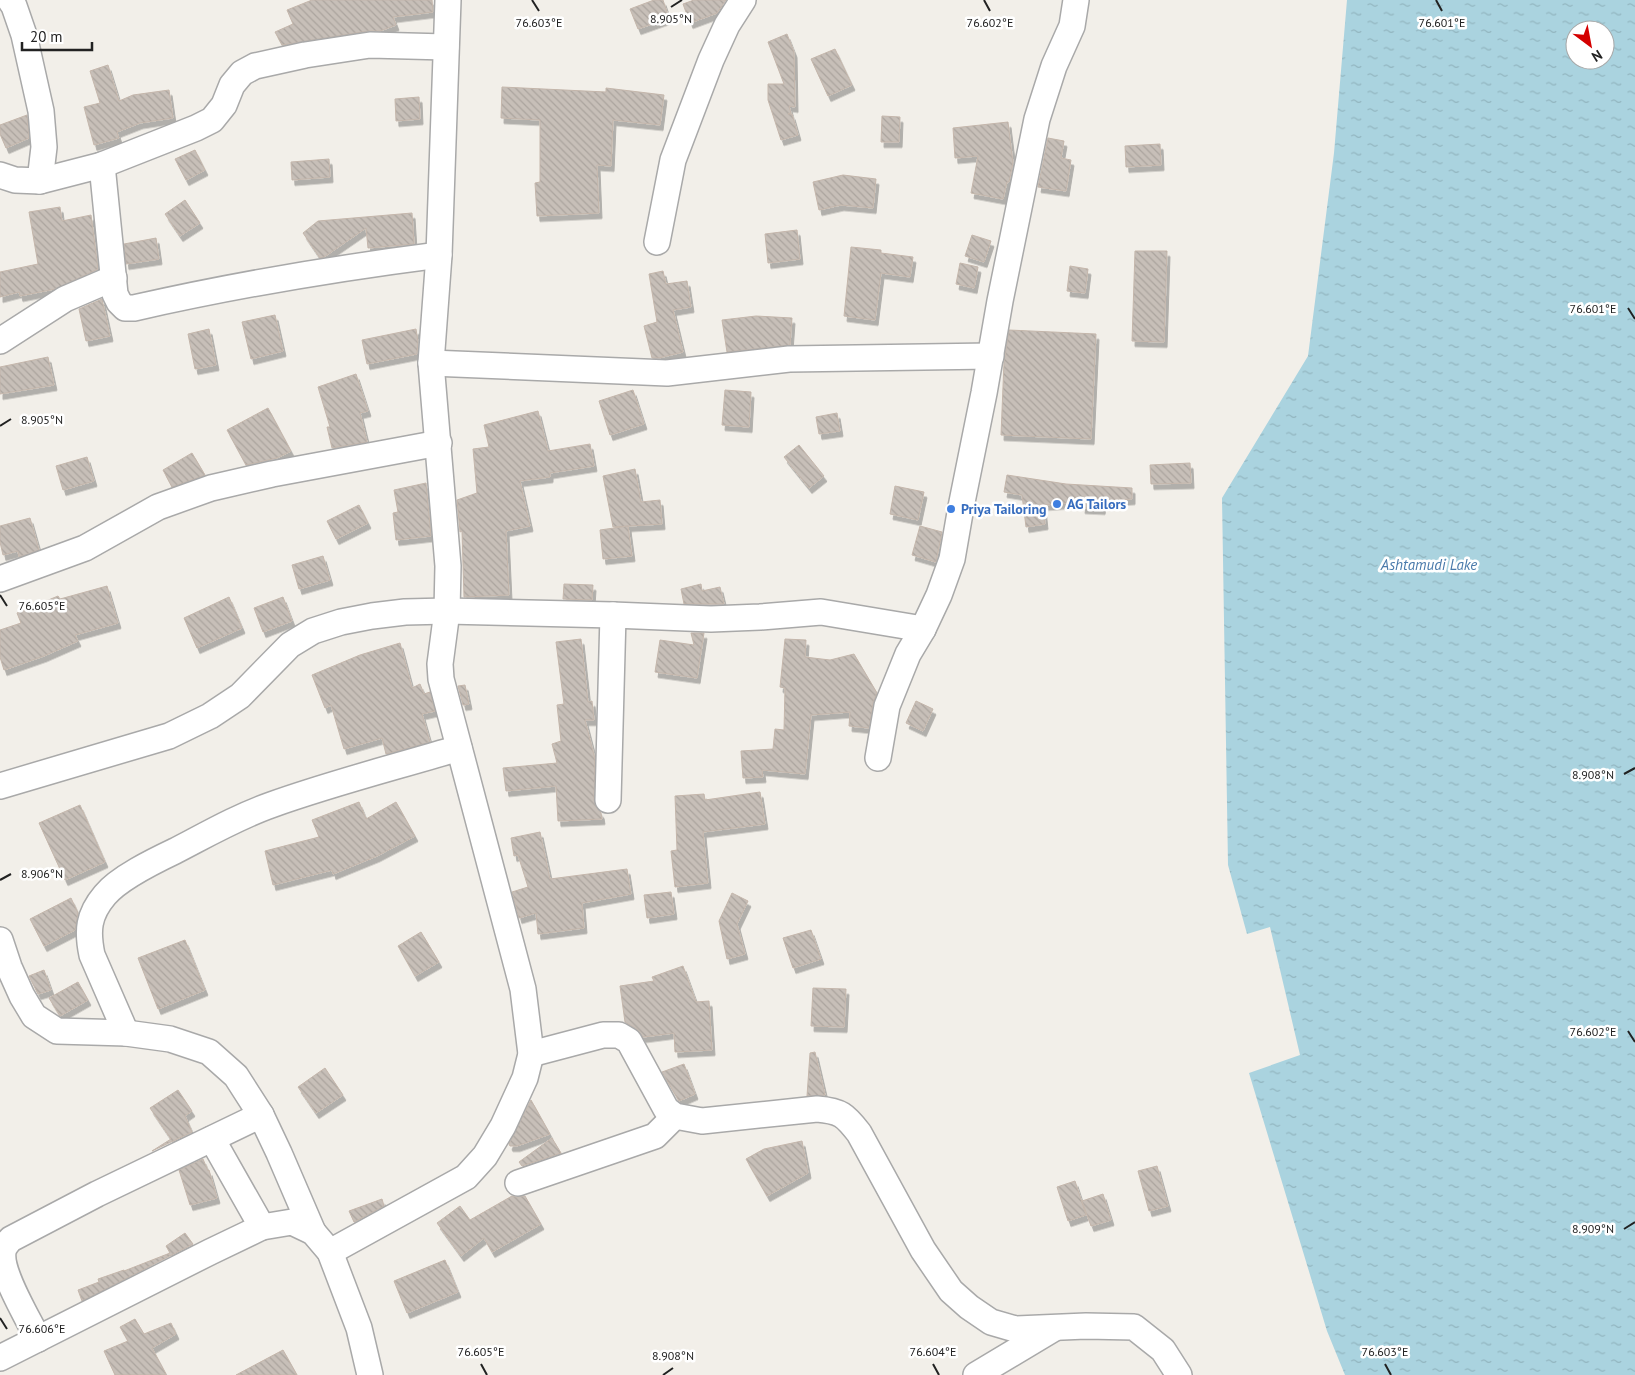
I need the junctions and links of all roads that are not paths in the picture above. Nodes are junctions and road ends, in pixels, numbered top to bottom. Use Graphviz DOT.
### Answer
graph roads {
  1 [pos="10,0"];
  2 [pos="448,0"];
  3 [pos="743,0"];
  4 [pos="1076,0"];
  5 [pos="446,47"];
  6 [pos="102,165"];
  7 [pos="0,175"];
  8 [pos="40,181"];
  9 [pos="657,242"];
  10 [pos="439,255"];
  11 [pos="114,278"];
  12 [pos="0,341"];
  13 [pos="991,356"];
  14 [pos="431,363"];
  15 [pos="438,443"];
  16 [pos="0,579"];
  17 [pos="447,611"];
  18 [pos="613,615"];
  19 [pos="923,628"];
  20 [pos="459,748"];
  21 [pos="878,758"];
  22 [pos="0,786"];
  23 [pos="608,800"];
  24 [pos="0,940"];
  25 [pos="126,1033"];
  26 [pos="532,1054"];
  27 [pos="261,1115"];
  28 [pos="675,1116"];
  29 [pos="212,1138"];
  30 [pos="518,1183"];
  31 [pos="262,1228"];
  32 [pos="313,1232"];
  33 [pos="330,1252"];
  34 [pos="1056,1327"];
  35 [pos="38,1339"];
  36 [pos="0,1358"];
  37 [pos="370,1375"];
  38 [pos="976,1375"];
  39 [pos="1179,1375"];
  1 -- 8 [label="street"];
  2 -- 5 [label="street"];
  3 -- 9 [label="street"];
  4 -- 13 [label="street"];
  5 -- 6 [label="street"];
  5 -- 10 [label="street"];
  6 -- 8 [label="street"];
  6 -- 11 [label="street"];
  7 -- 8 [label="street"];
  10 -- 11 [label="street"];
  10 -- 14 [label="street"];
  11 -- 12 [label="street"];
  13 -- 14 [label="street"];
  13 -- 19 [label="street"];
  14 -- 15 [label="street"];
  15 -- 16 [label="street"];
  15 -- 17 [label="street"];
  17 -- 18 [label="street"];
  17 -- 20 [label="street"];
  17 -- 22 [label="street"];
  18 -- 19 [label="street"];
  18 -- 23 [label="street"];
  19 -- 21 [label="street"];
  20 -- 25 [label="street"];
  20 -- 26 [label="street"];
  24 -- 25 [label="street"];
  25 -- 27 [label="street"];
  26 -- 28 [label="street"];
  26 -- 33 [label="street"];
  27 -- 29 [label="street"];
  27 -- 32 [label="street"];
  28 -- 30 [label="street"];
  28 -- 34 [label="street"];
  29 -- 31 [label="street"];
  29 -- 35 [label="street"];
  31 -- 32 [label="street"];
  31 -- 35 [label="street"];
  32 -- 33 [label="street"];
  33 -- 37 [label="street"];
  34 -- 38 [label="street"];
  34 -- 39 [label="street"];
  35 -- 36 [label="street"];
}
